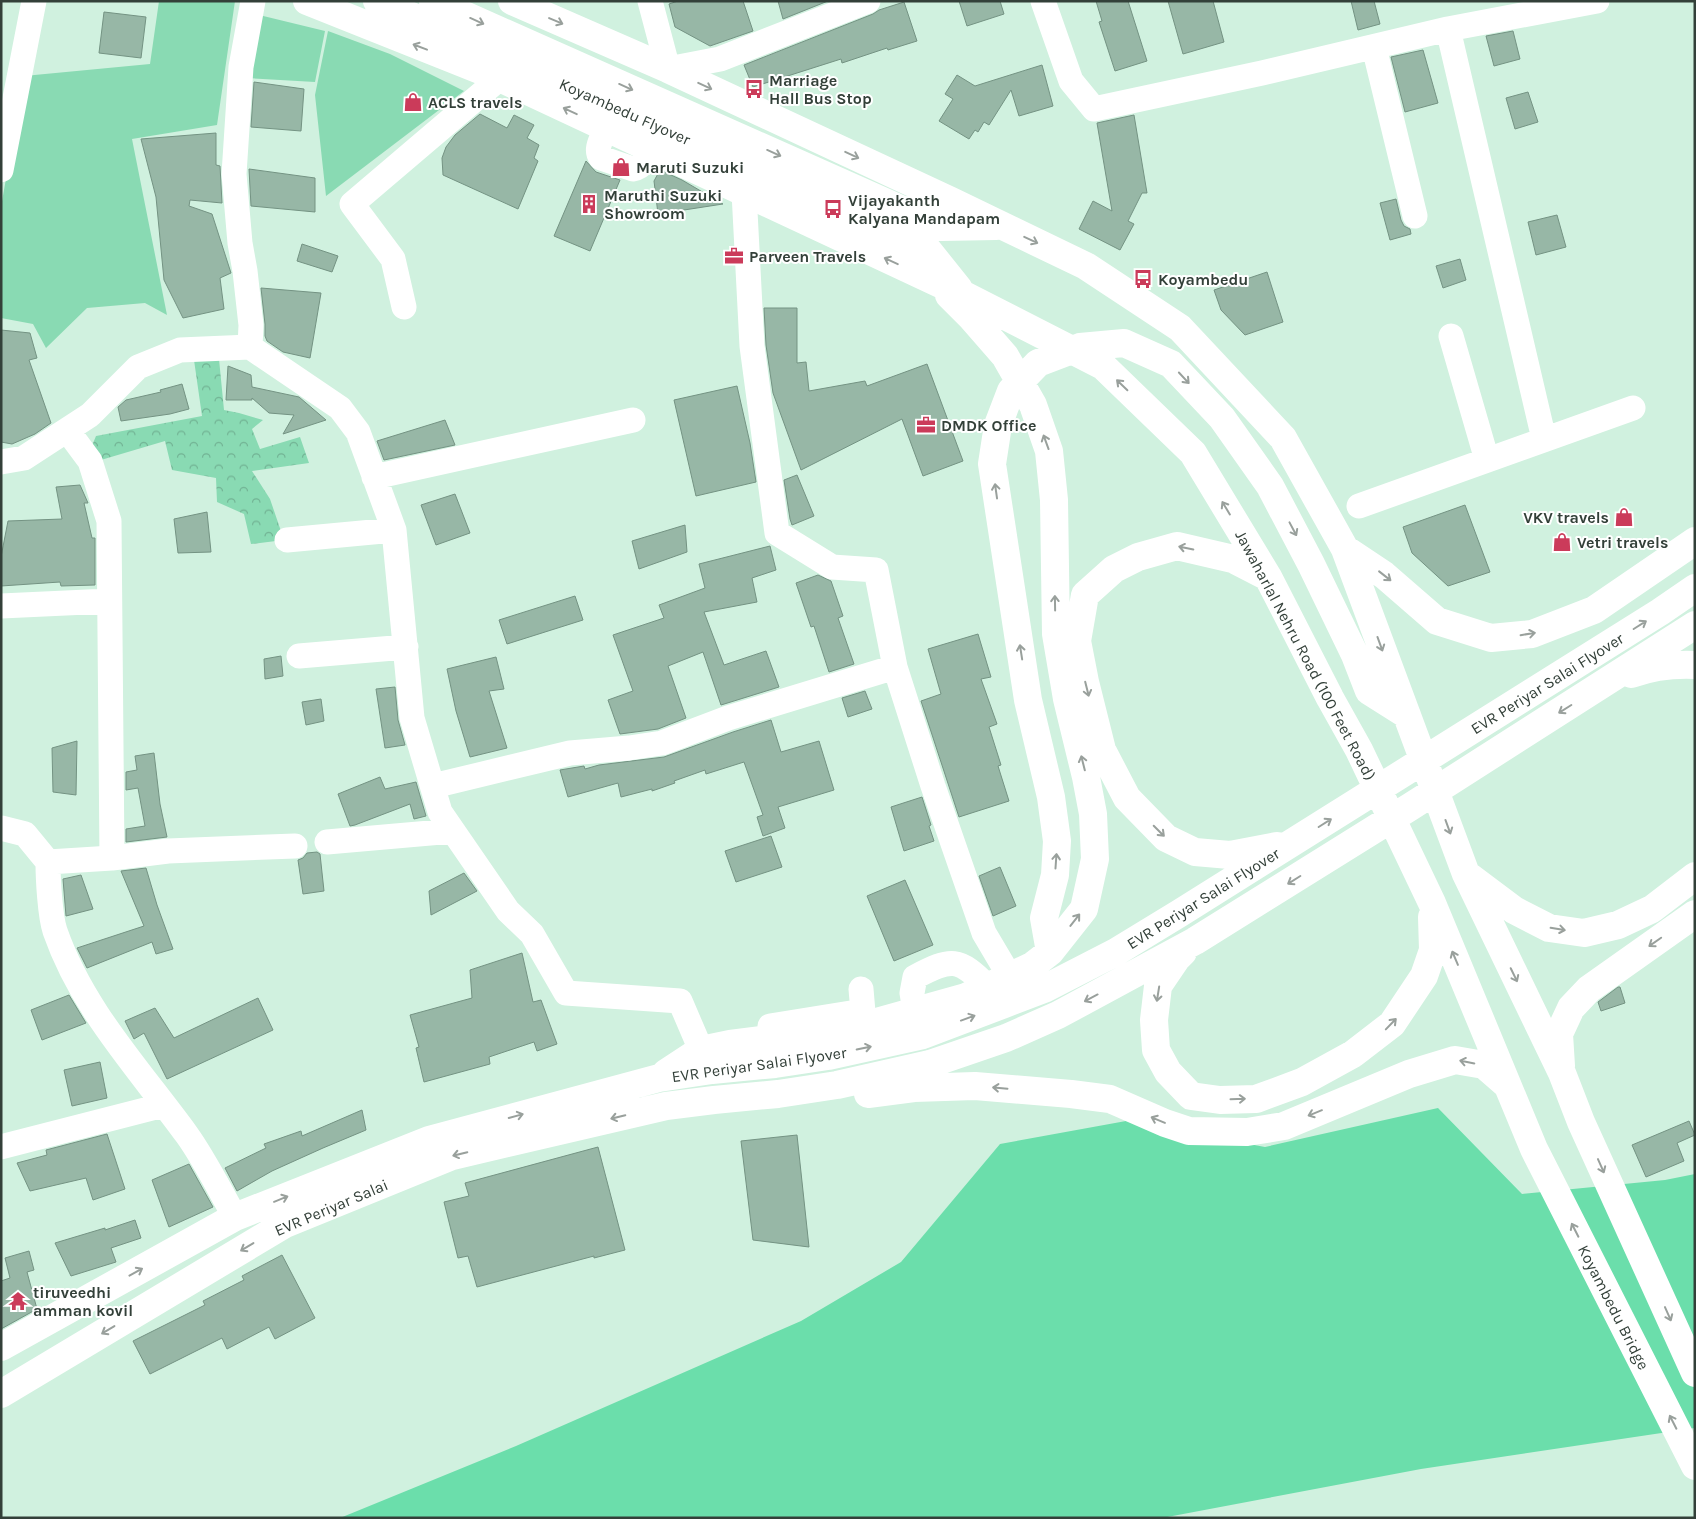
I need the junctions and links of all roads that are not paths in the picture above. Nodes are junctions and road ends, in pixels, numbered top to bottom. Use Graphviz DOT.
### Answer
graph roads {
  1 [pos="34,1"];
  2 [pos="253,1"];
  3 [pos="307,1"];
  4 [pos="377,1"];
  5 [pos="389,1"];
  6 [pos="433,1"];
  7 [pos="512,1"];
  8 [pos="650,1"];
  9 [pos="868,1"];
  10 [pos="1043,1"];
  11 [pos="1597,1"];
  12 [pos="373,29"];
  13 [pos="1448,29"];
  14 [pos="1374,47"];
  15 [pos="668,68"];
  16 [pos="500,78"];
  17 [pos="1,170"];
  18 [pos="744,192"];
  19 [pos="1415,216"];
  20 [pos="1000,226"];
  21 [pos="936,282"];
  22 [pos="964,295"];
  23 [pos="404,307"];
  24 [pos="1451,336"];
  25 [pos="250,347"];
  26 [pos="1633,408"];
  27 [pos="633,420"];
  28 [pos="67,430"];
  29 [pos="1544,439"];
  30 [pos="1487,460"];
  31 [pos="1,462"];
  32 [pos="374,477"];
  33 [pos="1359,506"];
  34 [pos="394,530"];
  35 [pos="287,540"];
  36 [pos="1695,541"];
  37 [pos="1345,549"];
  38 [pos="1268,576"];
  39 [pos="1695,588"];
  40 [pos="109,601"];
  41 [pos="1,606"];
  42 [pos="1695,625"];
  43 [pos="406,647"];
  44 [pos="299,656"];
  45 [pos="1695,665"];
  46 [pos="895,666"];
  47 [pos="1606,683"];
  48 [pos="1407,715"];
  49 [pos="433,786"];
  50 [pos="1,828"];
  51 [pos="453,830"];
  52 [pos="1302,837"];
  53 [pos="327,842"];
  54 [pos="295,846"];
  55 [pos="112,858"];
  56 [pos="48,862"];
  57 [pos="1466,874"];
  58 [pos="1695,876"];
  59 [pos="1432,903"];
  60 [pos="1695,914"];
  61 [pos="1195,941"];
  62 [pos="1050,952"];
  63 [pos="999,982"];
  64 [pos="915,1011"];
  65 [pos="706,1060"];
  66 [pos="1562,1073"];
  67 [pos="1508,1086"];
  68 [pos="164,1105"];
  69 [pos="666,1106"];
  70 [pos="1,1147"];
  71 [pos="1534,1149"];
  72 [pos="236,1217"];
  73 [pos="1,1347"];
  74 [pos="1695,1373"];
  75 [pos="1,1394"];
  76 [pos="1695,1466"];
  1 -- 17 [label="street"];
  2 -- 25 [label="street"];
  3 -- 12 [label="main road, Jawaharlal Nehru Road (100 Feet Road)"];
  4 -- 22 [label="main road, Koyambedu Flyover"];
  5 -- 12 [label="main road"];
  6 -- 20 [label="main road, Koyambedu Flyover, one-way"];
  7 -- 15 [label="main road, one-way"];
  8 -- 15 [label="street"];
  9 -- 15 [label="street"];
  10 -- 14 [label="street"];
  11 -- 13 [label="street"];
  16 -- 12 [label="main road, Jawaharlal Nehru Road (100 Feet Road), one-way"];
  13 -- 14 [label="street"];
  13 -- 29 [label="street"];
  14 -- 19 [label="street"];
  15 -- 20 [label="main road, one-way"];
  18 -- 16 [label="main road, Jawaharlal Nehru Road (100 Feet Road), one-way"];
  16 -- 23 [label="street"];
  21 -- 18 [label="main road, Jawaharlal Nehru Road (100 Feet Road), one-way"];
  18 -- 46 [label="street"];
  20 -- 37 [label="main road, one-way"];
  21 -- 22 [label="main road, Jawaharlal Nehru Road (100 Feet Road)"];
  62 -- 21 [label="main road, one-way"];
  38 -- 22 [label="main road, Jawaharlal Nehru Road (100 Feet Road), one-way"];
  24 -- 30 [label="street"];
  25 -- 28 [label="street"];
  25 -- 32 [label="street"];
  26 -- 29 [label="street"];
  27 -- 32 [label="street"];
  28 -- 31 [label="street"];
  28 -- 40 [label="street"];
  29 -- 30 [label="street"];
  30 -- 33 [label="street"];
  32 -- 34 [label="street"];
  34 -- 35 [label="street"];
  34 -- 43 [label="street"];
  37 -- 36 [label="main road, one-way"];
  37 -- 48 [label="main road, one-way"];
  38 -- 52 [label="main road, one-way"];
  38 -- 59 [label="main road, Jawaharlal Nehru Road (100 Feet Road)"];
  52 -- 39 [label="main road, EVR Periyar Salai Flyover, one-way"];
  40 -- 41 [label="street"];
  40 -- 55 [label="street"];
  42 -- 47 [label="main road, EVR Periyar Salai Flyover"];
  43 -- 44 [label="street"];
  43 -- 49 [label="street"];
  45 -- 47 [label="main road"];
  46 -- 49 [label="street"];
  46 -- 63 [label="street"];
  47 -- 61 [label="main road, EVR Periyar Salai Flyover, one-way"];
  48 -- 57 [label="main road, one-way"];
  62 -- 48 [label="main road, one-way"];
  49 -- 51 [label="street"];
  50 -- 56 [label="street"];
  51 -- 53 [label="street"];
  51 -- 65 [label="street"];
  65 -- 52 [label="main road, EVR Periyar Salai Flyover, one-way"];
  54 -- 55 [label="street"];
  55 -- 56 [label="street"];
  56 -- 68 [label="street"];
  57 -- 58 [label="main road, one-way"];
  57 -- 66 [label="main road, one-way"];
  61 -- 59 [label="main road, one-way"];
  67 -- 59 [label="main road, Jawaharlal Nehru Road (100 Feet Road), one-way"];
  60 -- 66 [label="main road, one-way"];
  61 -- 69 [label="main road, EVR Periyar Salai Flyover, one-way"];
  62 -- 63 [label="main road"];
  63 -- 64 [label="main road"];
  63 -- 64 [label="street"];
  64 -- 65 [label="main road"];
  72 -- 65 [label="main road, EVR Periyar Salai, one-way"];
  66 -- 74 [label="main road, one-way"];
  67 -- 69 [label="main road, one-way"];
  67 -- 71 [label="main road, Jawaharlal Nehru Road (100 Feet Road)"];
  68 -- 70 [label="street"];
  68 -- 72 [label="street"];
  69 -- 75 [label="main road, EVR Periyar Salai, one-way"];
  76 -- 71 [label="main road, Koyambedu Bridge, one-way"];
  73 -- 72 [label="main road, EVR Periyar Salai, one-way"];
}
